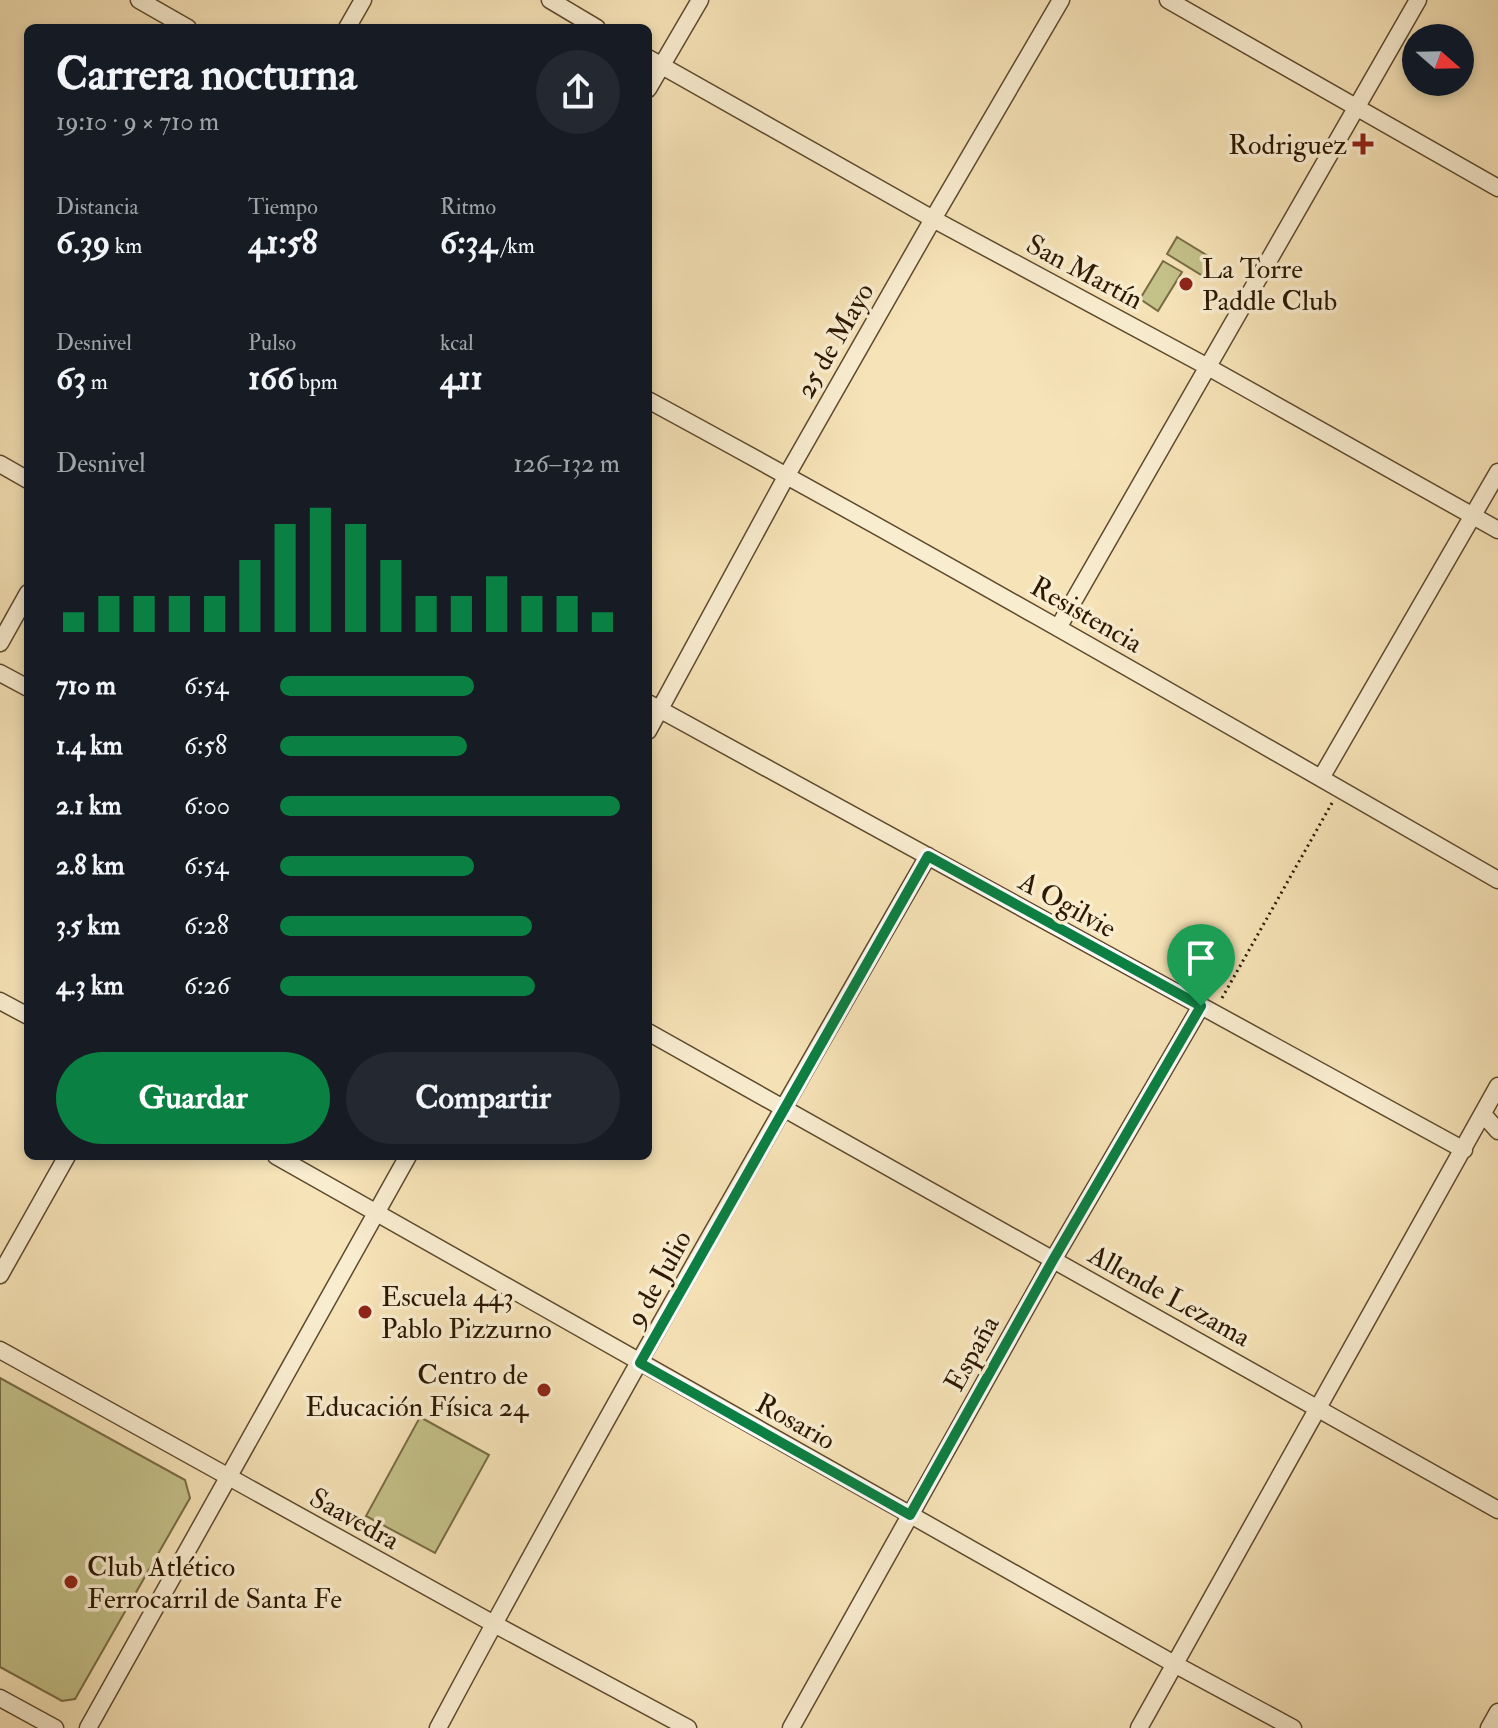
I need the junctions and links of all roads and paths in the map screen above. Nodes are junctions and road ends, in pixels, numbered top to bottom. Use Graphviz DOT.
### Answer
graph roads {
  1 [pos="139,0"];
  2 [pos="363,0"];
  3 [pos="550,0"];
  4 [pos="700,0"];
  5 [pos="1061,0"];
  6 [pos="1168,0"];
  7 [pos="1418,0"];
  8 [pos="181,24"];
  9 [pos="349,24"];
  10 [pos="590,24"];
  11 [pos="655,62"];
  12 [pos="1358,108"];
  13 [pos="1498,188"];
  14 [pos="933,219"];
  15 [pos="1208,367"];
  16 [pos="652,402"];
  17 [pos="0,464"];
  18 [pos="1498,472"];
  19 [pos="787,475"];
  20 [pos="24,478"];
  21 [pos="1473,516"];
  22 [pos="1498,530"];
  23 [pos="24,600"];
  24 [pos="1058,628"];
  25 [pos="0,643"];
  26 [pos="0,673"];
  27 [pos="24,686"];
  28 [pos="654,706"];
  29 [pos="1321,778"];
  30 [pos="1340,789"];
  31 [pos="928,856"];
  32 [pos="1498,880"];
  33 [pos="0,1001"];
  34 [pos="1207,1009"];
  35 [pos="24,1014"];
  36 [pos="652,1034"];
  37 [pos="1498,1086"];
  38 [pos="784,1107"];
  39 [pos="1483,1114"];
  40 [pos="1498,1131"];
  41 [pos="1464,1150"];
  42 [pos="65,1160"];
  43 [pos="283,1160"];
  44 [pos="406,1160"];
  45 [pos="377,1212"];
  46 [pos="1053,1260"];
  47 [pos="0,1275"];
  48 [pos="0,1350"];
  49 [pos="640,1363"];
  50 [pos="1319,1408"];
  51 [pos="228,1477"];
  52 [pos="1498,1510"];
  53 [pos="910,1515"];
  54 [pos="494,1624"];
  55 [pos="1176,1665"];
  56 [pos="0,1698"];
  57 [pos="1498,1712"];
  58 [pos="55,1728"];
  59 [pos="88,1728"];
  60 [pos="438,1728"];
  61 [pos="688,1728"];
  62 [pos="791,1728"];
  63 [pos="1139,1728"];
  64 [pos="1293,1728"];
  65 [pos="1489,1728"];
  1 -- 8 [label="street"];
  2 -- 9 [label="street"];
  3 -- 10 [label="street"];
  4 -- 11 [label="street"];
  5 -- 14 [label="street, 25 de Mayo"];
  6 -- 12 [label="street"];
  7 -- 12 [label="street"];
  11 -- 14 [label="street, San Martín"];
  12 -- 13 [label="street"];
  12 -- 15 [label="street"];
  14 -- 15 [label="street, San Martín"];
  14 -- 19 [label="street, 25 de Mayo"];
  15 -- 21 [label="street, San Martín"];
  15 -- 24 [label="street"];
  16 -- 19 [label="street, Resistencia"];
  17 -- 20 [label="street"];
  18 -- 21 [label="street"];
  19 -- 24 [label="street, Resistencia"];
  19 -- 28 [label="street, 25 de Mayo"];
  21 -- 22 [label="street, San Martín"];
  21 -- 29 [label="street"];
  23 -- 25 [label="street"];
  24 -- 29 [label="street, Resistencia"];
  26 -- 27 [label="street"];
  28 -- 31 [label="street, A Ogilvie"];
  29 -- 30 [label="street, Resistencia"];
  30 -- 32 [label="street, Resistencia"];
  30 -- 34 [label="path"];
  31 -- 34 [label="street, A Ogilvie"];
  31 -- 38 [label="street, 9 de Julio"];
  33 -- 35 [label="street"];
  34 -- 41 [label="street, A Ogilvie"];
  34 -- 46 [label="street, España"];
  36 -- 38 [label="street, Allende Lezama"];
  37 -- 39 [label="street"];
  38 -- 46 [label="street, Allende Lezama"];
  38 -- 49 [label="street, 9 de Julio"];
  39 -- 40 [label="street"];
  39 -- 41 [label="street"];
  41 -- 50 [label="street"];
  42 -- 47 [label="street"];
  43 -- 45 [label="street, Rosario"];
  44 -- 45 [label="street"];
  45 -- 49 [label="street, Rosario"];
  45 -- 51 [label="street"];
  46 -- 50 [label="street, Allende Lezama"];
  46 -- 53 [label="street, España"];
  48 -- 51 [label="street, Saavedra"];
  49 -- 53 [label="street, Rosario"];
  49 -- 54 [label="street, 9 de Julio"];
  50 -- 52 [label="street, Allende Lezama"];
  50 -- 55 [label="street"];
  51 -- 54 [label="street, Saavedra"];
  51 -- 59 [label="street"];
  53 -- 55 [label="street, Rosario"];
  53 -- 62 [label="street, España"];
  54 -- 60 [label="street, 9 de Julio"];
  54 -- 61 [label="street, Saavedra"];
  55 -- 63 [label="street"];
  55 -- 64 [label="street, Rosario"];
  56 -- 58 [label="street"];
  57 -- 65 [label="street"];
}
